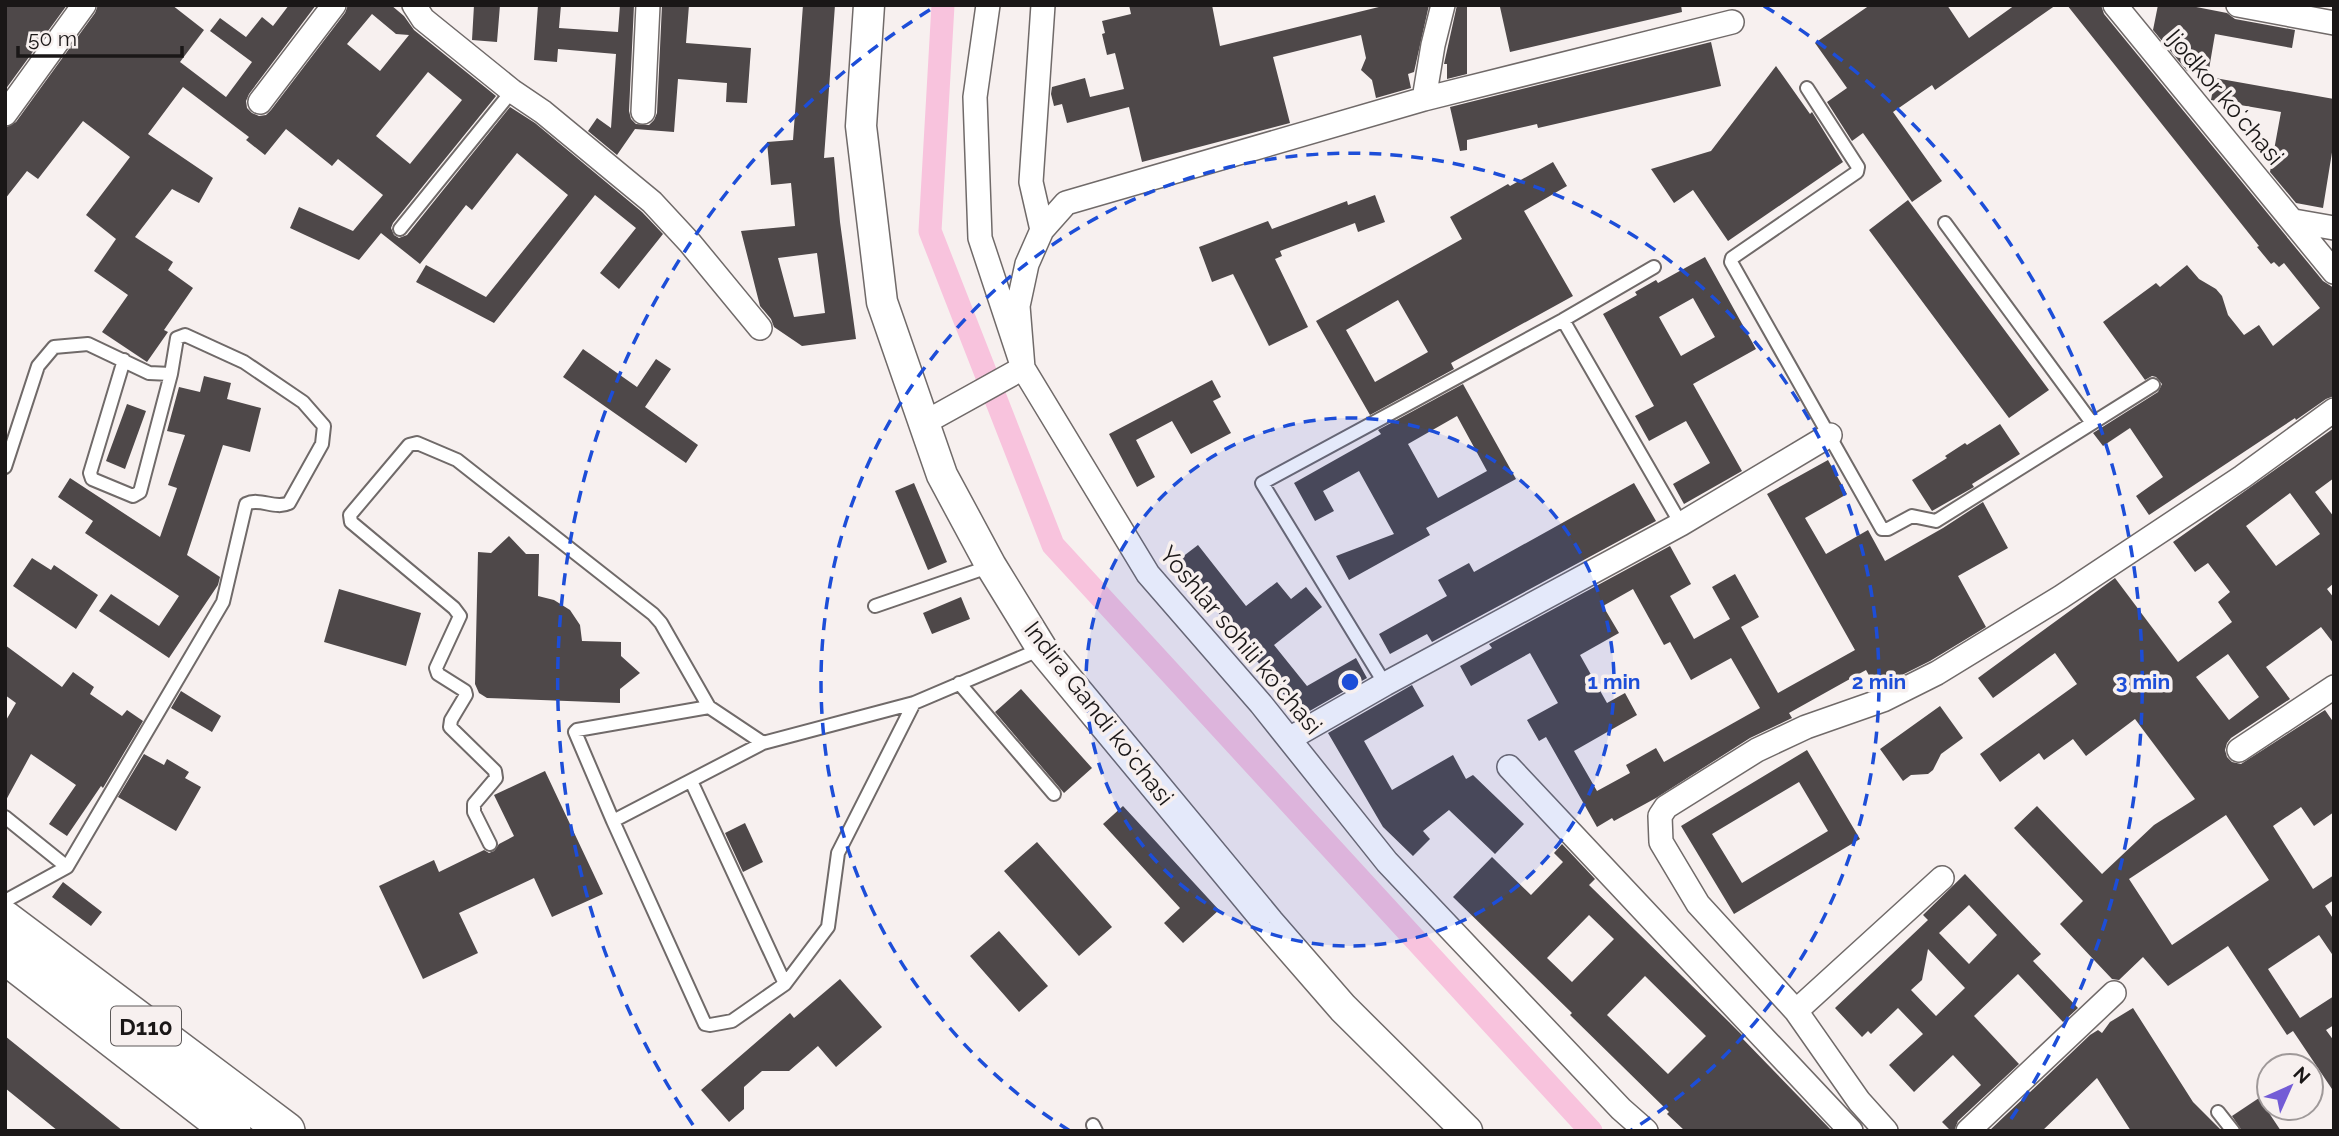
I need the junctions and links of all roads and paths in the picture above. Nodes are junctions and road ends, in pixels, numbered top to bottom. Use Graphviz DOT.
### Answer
graph roads {
  1 [pos="84,5"];
  2 [pos="334,5"];
  3 [pos="414,5"];
  4 [pos="648,5"];
  5 [pos="869,5"];
  6 [pos="988,5"];
  7 [pos="1043,5"];
  8 [pos="1443,5"];
  9 [pos="2115,5"];
  10 [pos="2238,5"];
  11 [pos="1732,22"];
  12 [pos="2334,23"];
  13 [pos="1807,88"];
  14 [pos="512,91"];
  15 [pos="1424,99"];
  16 [pos="260,102"];
  17 [pos="643,112"];
  18 [pos="5,114"];
  19 [pos="2294,221"];
  20 [pos="1945,223"];
  21 [pos="2334,228"];
  22 [pos="400,229"];
  23 [pos="1042,230"];
  24 [pos="1654,267"];
  25 [pos="2334,272"];
  26 [pos="1563,320"];
  27 [pos="760,328"];
  28 [pos="124,360"];
  29 [pos="1023,368"];
  30 [pos="171,374"];
  31 [pos="2153,385"];
  32 [pos="2334,410"];
  33 [pos="924,423"];
  34 [pos="2092,424"];
  35 [pos="1830,435"];
  36 [pos="5,467"];
  37 [pos="1681,524"];
  38 [pos="991,566"];
  39 [pos="875,606"];
  40 [pos="1042,649"];
  41 [pos="960,683"];
  42 [pos="1385,684"];
  43 [pos="2334,687"];
  44 [pos="914,703"];
  45 [pos="709,707"];
  46 [pos="1289,739"];
  47 [pos="763,743"];
  48 [pos="2239,750"];
  49 [pos="1509,767"];
  50 [pos="691,781"];
  51 [pos="1055,794"];
  52 [pos="5,817"];
  53 [pos="613,821"];
  54 [pos="490,844"];
  55 [pos="67,867"];
  56 [pos="1942,878"];
  57 [pos="5,901"];
  58 [pos="5,920"];
  59 [pos="5,956"];
  60 [pos="785,985"];
  61 [pos="2114,993"];
  62 [pos="1796,1011"];
  63 [pos="2218,1112"];
  64 [pos="225,1128"];
  65 [pos="286,1131"];
  66 [pos="1467,1131"];
  67 [pos="1646,1131"];
  68 [pos="1850,1131"];
  69 [pos="1886,1131"];
  70 [pos="1968,1131"];
  71 [pos="2233,1131"];
  1 -- 18 [label="street"];
  2 -- 16 [label="street"];
  3 -- 14 [label="street"];
  4 -- 17 [label="street"];
  5 -- 33 [label="street, Indira Gandi koʻchasi"];
  6 -- 29 [label="street, Yoshlar sohili koʻchasi"];
  7 -- 23 [label="street"];
  8 -- 15 [label="street"];
  9 -- 19 [label="street, Ijodkor koʻchasi"];
  10 -- 12 [label="street"];
  11 -- 15 [label="street"];
  13 -- 35 [label="lane"];
  14 -- 22 [label="lane"];
  14 -- 27 [label="street"];
  15 -- 23 [label="street"];
  19 -- 21 [label="street"];
  19 -- 25 [label="street, Ijodkor koʻchasi"];
  20 -- 34 [label="lane"];
  23 -- 29 [label="street"];
  24 -- 26 [label="lane"];
  26 -- 37 [label="lane"];
  26 -- 42 [label="lane"];
  28 -- 30 [label="lane"];
  28 -- 30 [label="lane"];
  28 -- 36 [label="lane"];
  29 -- 33 [label="street"];
  29 -- 46 [label="street, Yoshlar sohili koʻchasi"];
  30 -- 55 [label="lane"];
  31 -- 34 [label="lane"];
  32 -- 62 [label="street"];
  33 -- 38 [label="street, Indira Gandi koʻchasi"];
  34 -- 35 [label="lane"];
  35 -- 37 [label="street"];
  37 -- 42 [label="street"];
  38 -- 39 [label="lane"];
  38 -- 40 [label="street, Indira Gandi koʻchasi"];
  40 -- 41 [label="lane"];
  40 -- 66 [label="street, Indira Gandi koʻchasi"];
  41 -- 44 [label="lane"];
  41 -- 51 [label="lane"];
  42 -- 46 [label="street"];
  43 -- 48 [label="street"];
  44 -- 47 [label="lane"];
  44 -- 60 [label="lane"];
  45 -- 47 [label="lane"];
  45 -- 53 [label="lane"];
  45 -- 54 [label="lane"];
  46 -- 67 [label="street, Yoshlar sohili koʻchasi"];
  47 -- 50 [label="lane"];
  49 -- 68 [label="street"];
  50 -- 53 [label="lane"];
  50 -- 60 [label="lane"];
  52 -- 55 [label="lane"];
  53 -- 60 [label="lane"];
  55 -- 57 [label="lane"];
  56 -- 62 [label="street"];
  58 -- 65 [label="main road, D110"];
  59 -- 64 [label="main road, D110"];
  61 -- 70 [label="street"];
  62 -- 69 [label="street"];
  63 -- 71 [label="lane"];
}
